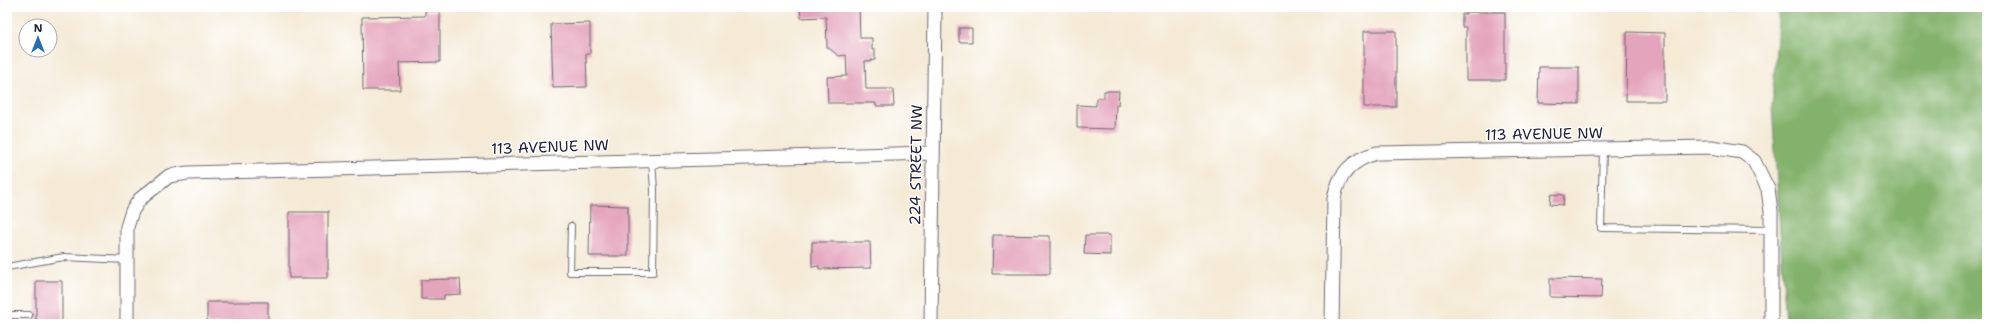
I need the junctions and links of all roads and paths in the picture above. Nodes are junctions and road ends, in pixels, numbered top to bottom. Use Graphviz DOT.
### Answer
graph roads {
  1 [pos="934,7"];
  2 [pos="1603,149"];
  3 [pos="932,153"];
  4 [pos="652,161"];
  5 [pos="571,226"];
  6 [pos="1771,230"];
  7 [pos="127,260"];
  8 [pos="7,268"];
  9 [pos="7,315"];
  10 [pos="28,315"];
  11 [pos="127,324"];
  12 [pos="931,324"];
  13 [pos="1332,324"];
  14 [pos="1458,324"];
  15 [pos="1490,324"];
  16 [pos="1771,324"];
  1 -- 3 [label="street, 224 STREET NW"];
  2 -- 6 [label="street, 113 AVENUE NW"];
  2 -- 6 [label="lane"];
  2 -- 13 [label="street, 113 AVENUE NW"];
  3 -- 4 [label="street, 113 AVENUE NW"];
  3 -- 12 [label="street, 224 STREET NW"];
  4 -- 5 [label="lane"];
  4 -- 7 [label="street, 113 AVENUE NW"];
  6 -- 16 [label="street"];
  7 -- 8 [label="lane"];
  7 -- 11 [label="street"];
  9 -- 10 [label="lane"];
  14 -- 15 [label="lane"];
}
